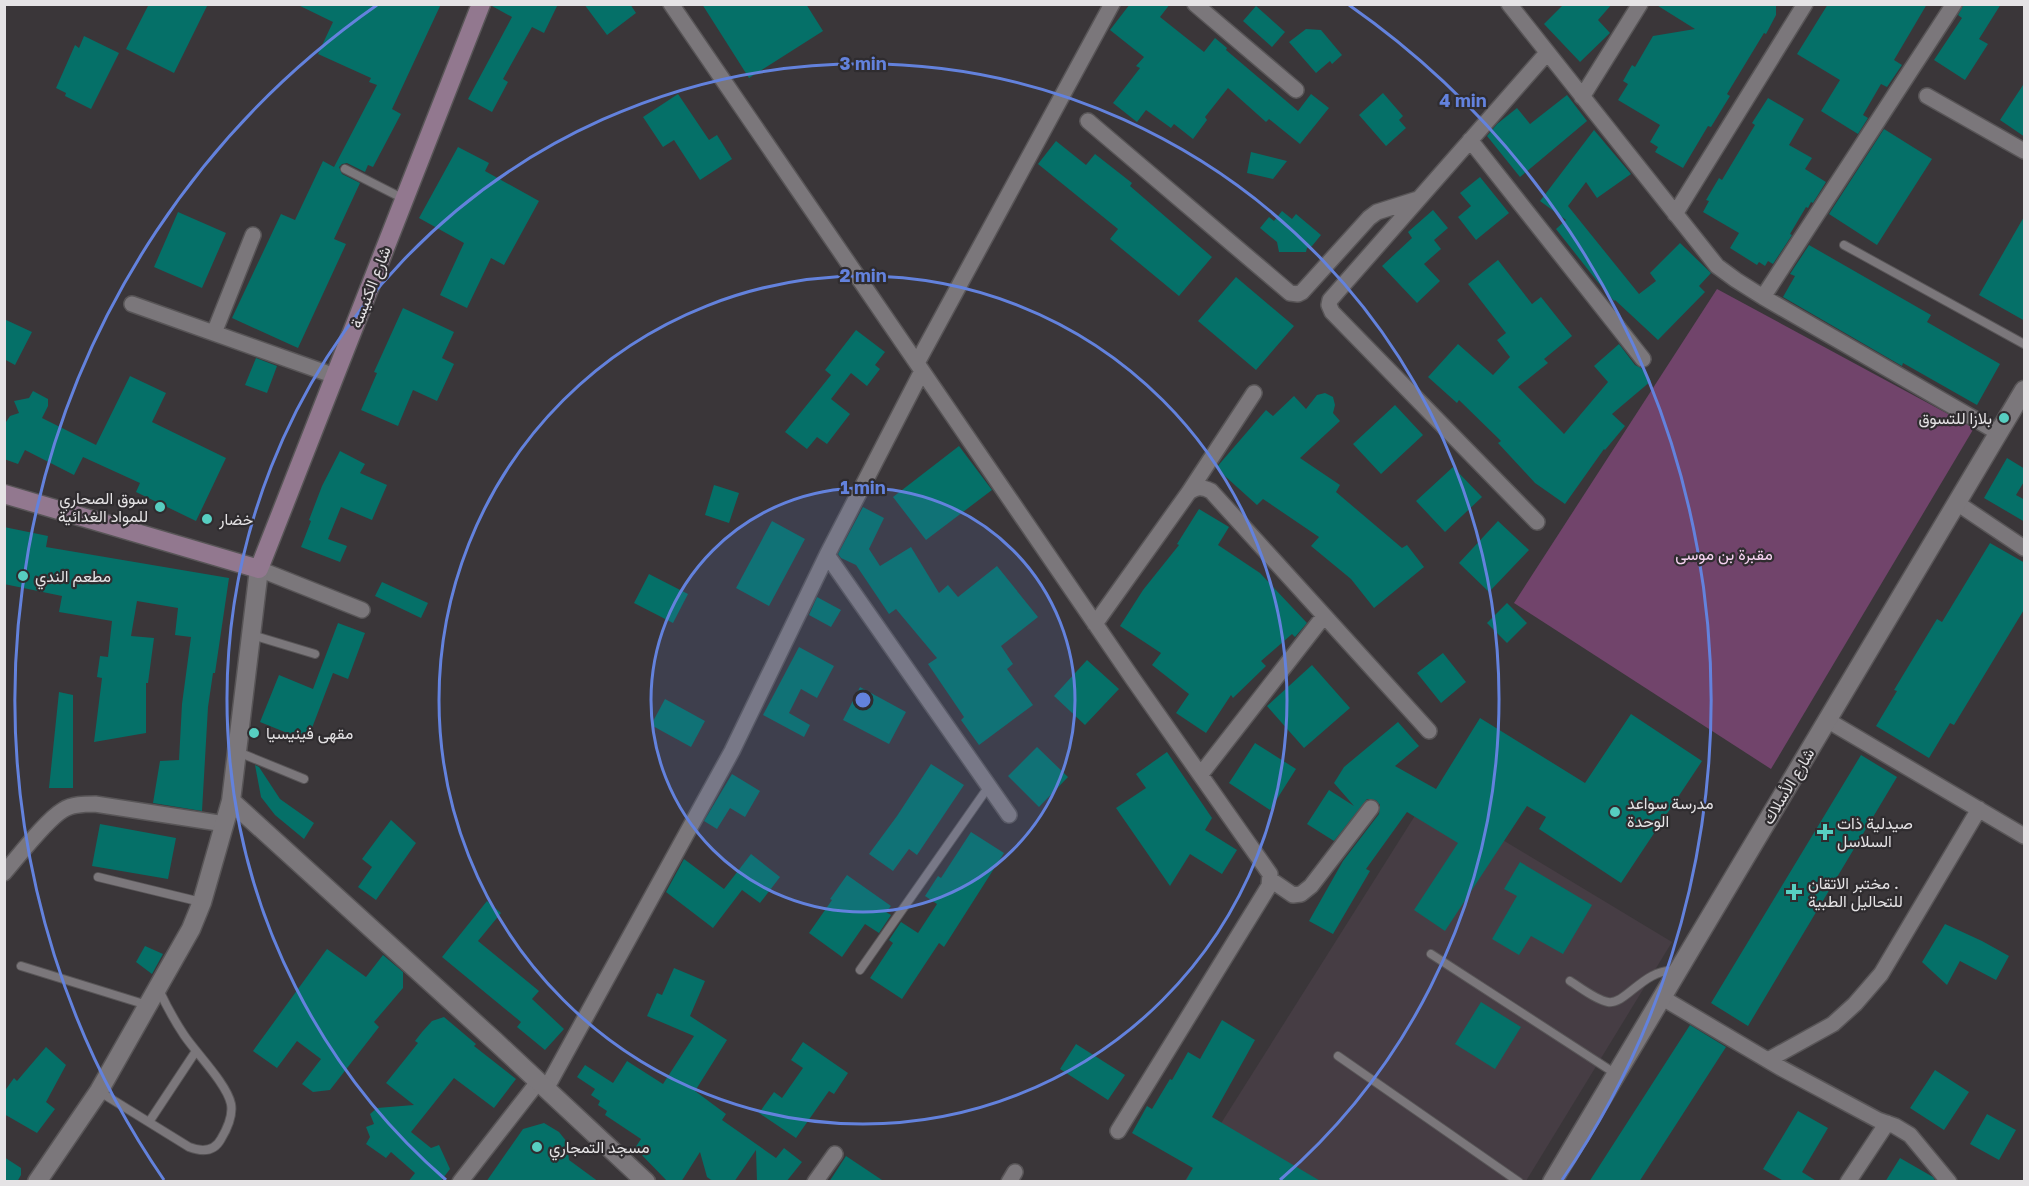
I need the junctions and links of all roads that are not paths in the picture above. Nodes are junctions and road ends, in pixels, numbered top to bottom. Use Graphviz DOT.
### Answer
graph roads {
  1 [pos="481,4"];
  2 [pos="671,4"];
  3 [pos="1112,4"];
  4 [pos="1195,4"];
  5 [pos="1509,4"];
  6 [pos="1640,4"];
  7 [pos="1805,4"];
  8 [pos="1954,4"];
  9 [pos="1547,53"];
  10 [pos="1296,90"];
  11 [pos="1927,96"];
  12 [pos="1582,97"];
  13 [pos="1088,121"];
  14 [pos="1470,140"];
  15 [pos="2025,151"];
  16 [pos="345,169"];
  17 [pos="404,199"];
  18 [pos="1418,199"];
  19 [pos="1675,214"];
  20 [pos="253,235"];
  21 [pos="1844,245"];
  22 [pos="1763,297"];
  23 [pos="132,304"];
  24 [pos="214,333"];
  25 [pos="2025,344"];
  26 [pos="1643,359"];
  27 [pos="919,367"];
  28 [pos="335,376"];
  29 [pos="2025,390"];
  30 [pos="1254,393"];
  31 [pos="1999,433"];
  32 [pos="1189,492"];
  33 [pos="4,494"];
  34 [pos="1957,503"];
  35 [pos="1537,522"];
  36 [pos="2025,548"];
  37 [pos="827,555"];
  38 [pos="259,569"];
  39 [pos="362,610"];
  40 [pos="1324,616"];
  41 [pos="1095,624"];
  42 [pos="251,634"];
  43 [pos="315,654"];
  44 [pos="1827,720"];
  45 [pos="1429,731"];
  46 [pos="237,751"];
  47 [pos="1201,774"];
  48 [pos="304,779"];
  49 [pos="989,786"];
  50 [pos="231,801"];
  51 [pos="1371,808"];
  52 [pos="1979,809"];
  53 [pos="1009,815"];
  54 [pos="225,824"];
  55 [pos="2025,836"];
  56 [pos="4,873"];
  57 [pos="98,877"];
  58 [pos="1270,880"];
  59 [pos="202,902"];
  60 [pos="1431,954"];
  61 [pos="21,966"];
  62 [pos="860,970"];
  63 [pos="1677,971"];
  64 [pos="1570,981"];
  65 [pos="158,988"];
  66 [pos="1661,997"];
  67 [pos="148,1006"];
  68 [pos="196,1051"];
  69 [pos="1338,1056"];
  70 [pos="1768,1060"];
  71 [pos="1616,1074"];
  72 [pos="542,1085"];
  73 [pos="99,1091"];
  74 [pos="149,1122"];
  75 [pos="1887,1123"];
  76 [pos="1118,1131"];
  77 [pos="835,1154"];
  78 [pos="637,1178"];
  79 [pos="37,1182"];
  80 [pos="460,1182"];
  81 [pos="815,1182"];
  82 [pos="1519,1182"];
  83 [pos="1551,1182"];
  84 [pos="1848,1182"];
  85 [pos="1949,1182"];
  1 -- 17 [label="main road, شارع الكنيسة"];
  2 -- 27 [label="street"];
  3 -- 27 [label="street"];
  4 -- 10 [label="street"];
  5 -- 9 [label="street"];
  6 -- 12 [label="street"];
  7 -- 19 [label="street"];
  8 -- 22 [label="street"];
  9 -- 12 [label="street"];
  9 -- 14 [label="street"];
  11 -- 15 [label="street"];
  12 -- 19 [label="street"];
  13 -- 18 [label="street"];
  14 -- 18 [label="street"];
  14 -- 26 [label="street"];
  16 -- 17 [label="lane"];
  17 -- 28 [label="main road, شارع الكنيسة"];
  18 -- 35 [label="street"];
  19 -- 22 [label="street"];
  20 -- 24 [label="street"];
  21 -- 25 [label="lane"];
  22 -- 31 [label="street"];
  23 -- 24 [label="street"];
  24 -- 28 [label="street"];
  27 -- 37 [label="street"];
  27 -- 41 [label="street"];
  28 -- 38 [label="main road, شارع الكنيسة"];
  29 -- 31 [label="street, شارع الأسلاك"];
  30 -- 32 [label="street"];
  31 -- 34 [label="street, شارع الأسلاك"];
  32 -- 40 [label="street"];
  32 -- 41 [label="street"];
  33 -- 38 [label="main road"];
  34 -- 36 [label="street"];
  34 -- 44 [label="street, شارع الأسلاك"];
  37 -- 49 [label="street"];
  37 -- 72 [label="street"];
  38 -- 39 [label="street"];
  38 -- 42 [label="street"];
  40 -- 45 [label="street"];
  40 -- 47 [label="street"];
  41 -- 47 [label="street"];
  42 -- 43 [label="lane"];
  42 -- 46 [label="street"];
  44 -- 52 [label="street"];
  44 -- 63 [label="street, شارع الأسلاك"];
  46 -- 48 [label="lane"];
  46 -- 50 [label="street"];
  47 -- 58 [label="street"];
  49 -- 53 [label="street"];
  49 -- 62 [label="lane"];
  50 -- 54 [label="street"];
  50 -- 72 [label="street"];
  51 -- 58 [label="street"];
  52 -- 55 [label="street"];
  52 -- 70 [label="street"];
  54 -- 56 [label="street"];
  54 -- 59 [label="street"];
  57 -- 59 [label="lane"];
  58 -- 76 [label="street"];
  59 -- 65 [label="street"];
  60 -- 71 [label="lane"];
  61 -- 67 [label="lane"];
  63 -- 64 [label="lane"];
  63 -- 66 [label="street, شارع الأسلاك"];
  65 -- 67 [label="street"];
  65 -- 68 [label="lane"];
  66 -- 70 [label="street"];
  66 -- 71 [label="street, شارع الأسلاك"];
  67 -- 73 [label="street"];
  68 -- 74 [label="lane"];
  68 -- 74 [label="lane"];
  69 -- 82 [label="lane"];
  70 -- 75 [label="street"];
  71 -- 83 [label="street, شارع الأسلاك"];
  72 -- 78 [label="street"];
  72 -- 80 [label="street"];
  73 -- 74 [label="lane"];
  73 -- 79 [label="street"];
  75 -- 84 [label="street"];
  75 -- 85 [label="street"];
  77 -- 81 [label="street"];
}
